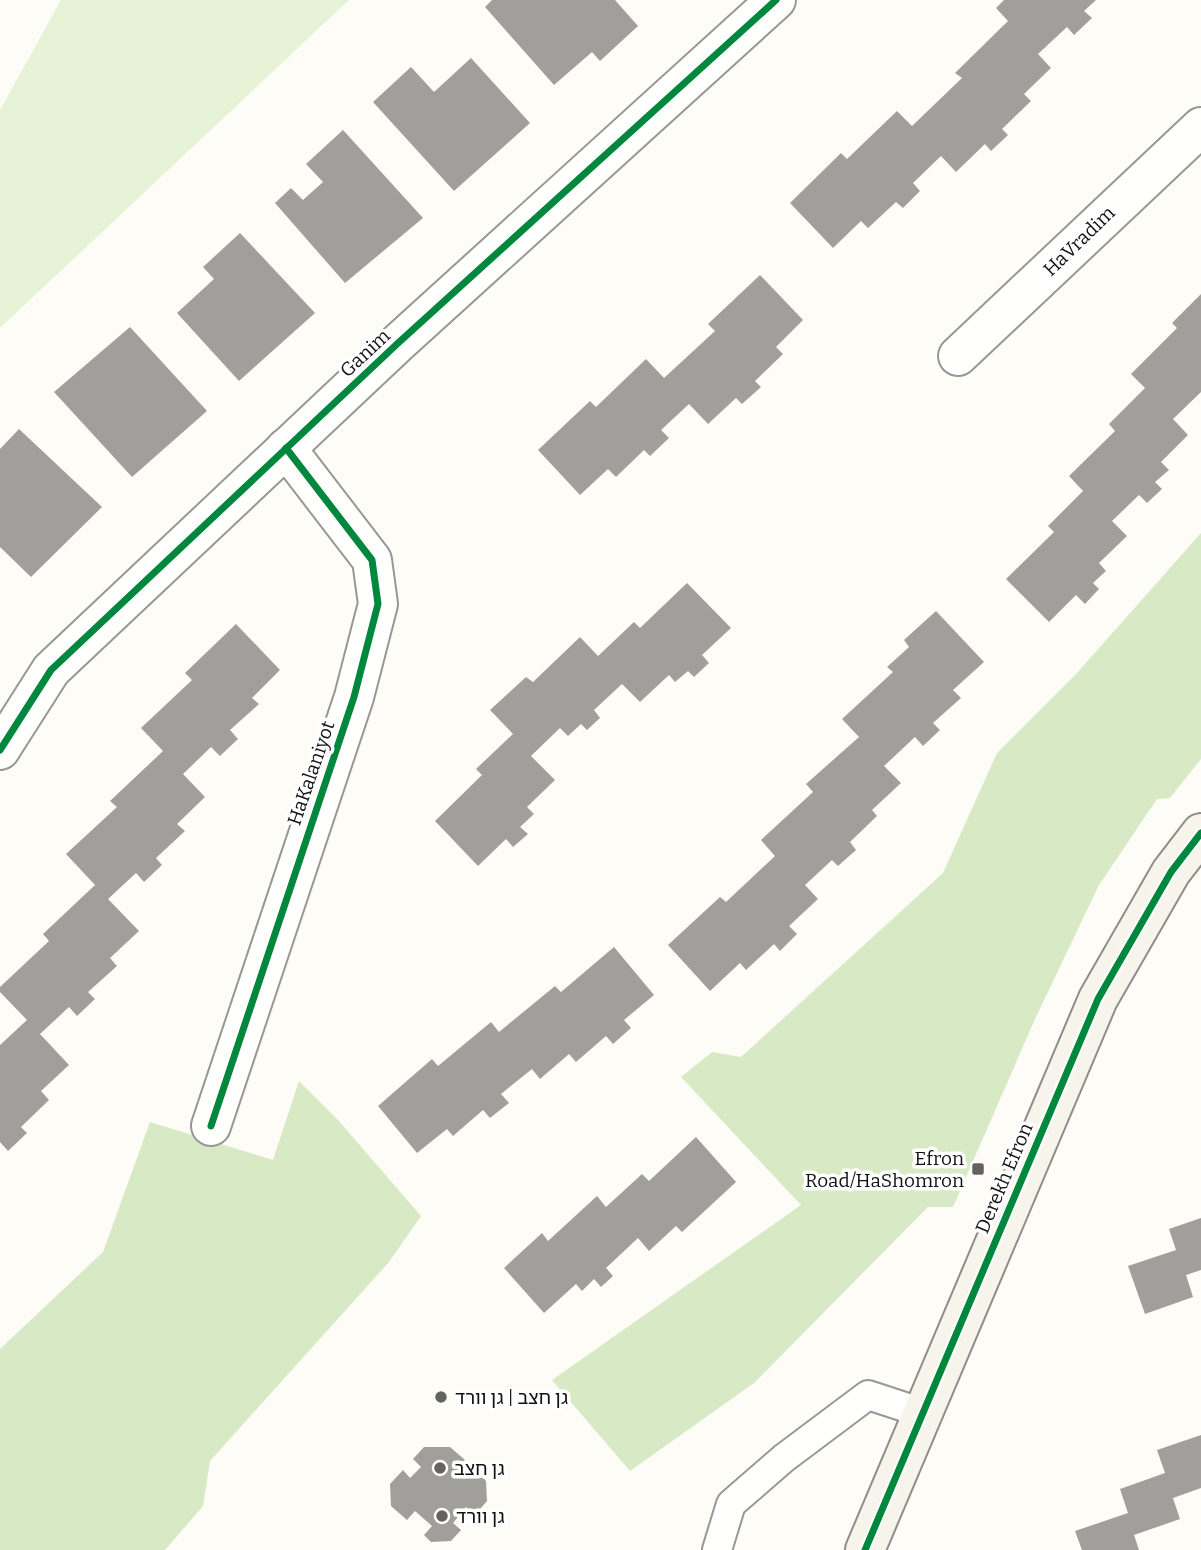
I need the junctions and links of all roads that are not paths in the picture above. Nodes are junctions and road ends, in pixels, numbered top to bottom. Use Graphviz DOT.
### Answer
graph roads {
  1 [pos="776,0"];
  2 [pos="1201,127"];
  3 [pos="958,356"];
  4 [pos="286,448"];
  5 [pos="0,750"];
  6 [pos="1201,833"];
  7 [pos="211,1126"];
  8 [pos="923,1413"];
  9 [pos="717,1550"];
  10 [pos="865,1550"];
  1 -- 4 [label="street, Ganim"];
  2 -- 3 [label="street, HaVradim"];
  4 -- 5 [label="street, Ganim"];
  4 -- 7 [label="street, HaKalaniyot"];
  6 -- 8 [label="street, Derekh Efron"];
  8 -- 9 [label="lane"];
  8 -- 10 [label="street, Derekh Efron"];
}
